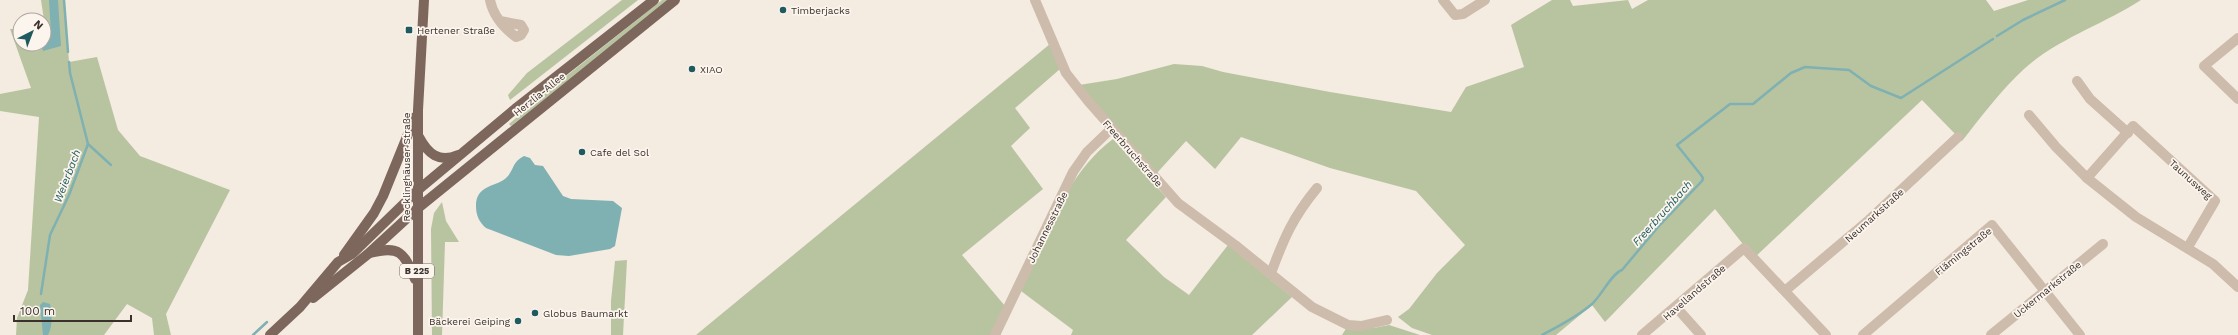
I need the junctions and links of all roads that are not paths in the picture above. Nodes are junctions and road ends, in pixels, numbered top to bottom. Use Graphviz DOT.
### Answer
graph roads {
  1 [pos="424,0"];
  2 [pos="490,0"];
  3 [pos="654,0"];
  4 [pos="675,0"];
  5 [pos="1035,0"];
  6 [pos="1443,0"];
  7 [pos="1486,0"];
  8 [pos="500,21"];
  9 [pos="2238,38"];
  10 [pos="2077,81"];
  11 [pos="2238,99"];
  12 [pos="418,110"];
  13 [pos="2029,114"];
  14 [pos="1112,128"];
  15 [pos="2128,133"];
  16 [pos="417,134"];
  17 [pos="1958,137"];
  18 [pos="465,151"];
  19 [pos="2087,178"];
  20 [pos="1317,188"];
  21 [pos="418,190"];
  22 [pos="418,208"];
  23 [pos="2103,244"];
  24 [pos="2188,248"];
  25 [pos="368,254"];
  26 [pos="338,262"];
  27 [pos="1271,273"];
  28 [pos="417,284"];
  29 [pos="2238,286"];
  30 [pos="2045,289"];
  31 [pos="1786,290"];
  32 [pos="300,307"];
  33 [pos="1676,307"];
  34 [pos="1387,320"];
  35 [pos="270,335"];
  36 [pos="418,335"];
  37 [pos="995,335"];
  38 [pos="1642,335"];
  39 [pos="1701,335"];
  40 [pos="1826,335"];
  41 [pos="1864,335"];
  42 [pos="1991,335"];
  43 [pos="2080,335"];
  1 -- 12 [label="main road, Recklinghäuser Straße / B 225"];
  2 -- 8 [label="street"];
  3 -- 18 [label="main road, Herzlia-Allee"];
  4 -- 22 [label="main road, Herzlia-Allee"];
  5 -- 14 [label="street, Freerbruchstraße"];
  6 -- 7 [label="street"];
  9 -- 11 [label="street"];
  10 -- 15 [label="street"];
  12 -- 16 [label="main road, Recklinghäuser Straße / B 225"];
  12 -- 26 [label="main road"];
  13 -- 19 [label="street"];
  14 -- 27 [label="street, Freerbruchstraße"];
  14 -- 37 [label="street, Johannesstraße"];
  15 -- 19 [label="street"];
  15 -- 24 [label="street, Taunusweg"];
  16 -- 18 [label="main road"];
  16 -- 21 [label="main road, Recklinghäuser Straße / B 225"];
  17 -- 31 [label="street, Neumarkstraße"];
  18 -- 21 [label="main road, Herzlia-Allee"];
  19 -- 24 [label="street"];
  20 -- 27 [label="street"];
  21 -- 22 [label="main road, Recklinghäuser Straße / B 225"];
  21 -- 26 [label="main road"];
  22 -- 25 [label="main road"];
  22 -- 28 [label="main road, Recklinghäuser Straße / B 225"];
  23 -- 30 [label="street, Uckermarkstraße"];
  24 -- 29 [label="street"];
  25 -- 28 [label="main road"];
  25 -- 32 [label="main road"];
  26 -- 32 [label="main road"];
  27 -- 34 [label="street, Freerbruchstraße"];
  28 -- 36 [label="main road, Recklinghäuser Straße / B 225"];
  30 -- 41 [label="street, Flämingstraße"];
  30 -- 42 [label="street, Uckermarkstraße"];
  30 -- 43 [label="street, Flämingstraße"];
  31 -- 33 [label="street, Havellandstraße"];
  31 -- 40 [label="street"];
  32 -- 35 [label="main road"];
  33 -- 38 [label="street, Havellandstraße"];
  33 -- 39 [label="street"];
}
